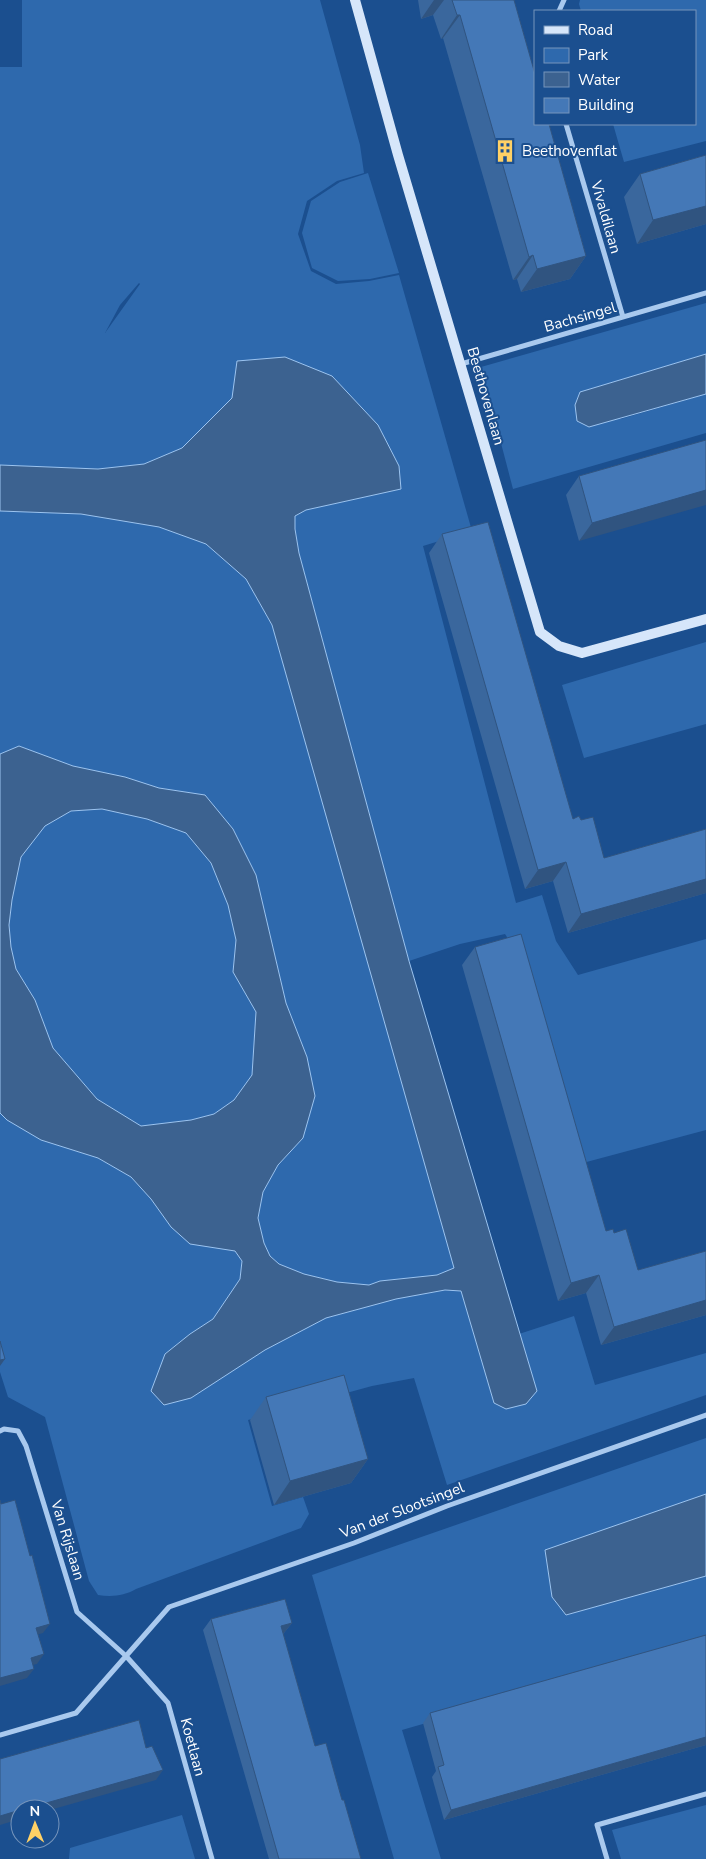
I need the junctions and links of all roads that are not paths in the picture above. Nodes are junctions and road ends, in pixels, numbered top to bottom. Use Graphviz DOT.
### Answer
graph roads {
  1 [pos="355,0"];
  2 [pos="566,125"];
  3 [pos="706,292"];
  4 [pos="623,317"];
  5 [pos="461,364"];
  6 [pos="706,619"];
  7 [pos="706,1415"];
  8 [pos="0,1431"];
  9 [pos="126,1656"];
  10 [pos="0,1735"];
  11 [pos="706,1794"];
  12 [pos="212,1859"];
  13 [pos="606,1859"];
  1 -- 5 [label="street, Beethovenlaan"];
  2 -- 4 [label="street, Vivaldilaan"];
  3 -- 4 [label="street, Bachsingel"];
  4 -- 5 [label="street, Bachsingel"];
  5 -- 6 [label="street, Beethovenlaan"];
  7 -- 9 [label="street, Van der Slootsingel"];
  8 -- 9 [label="street, Van Rijslaan"];
  9 -- 10 [label="street, Van der Slootsingel"];
  9 -- 12 [label="street, Koetlaan"];
  11 -- 13 [label="street"];
}
